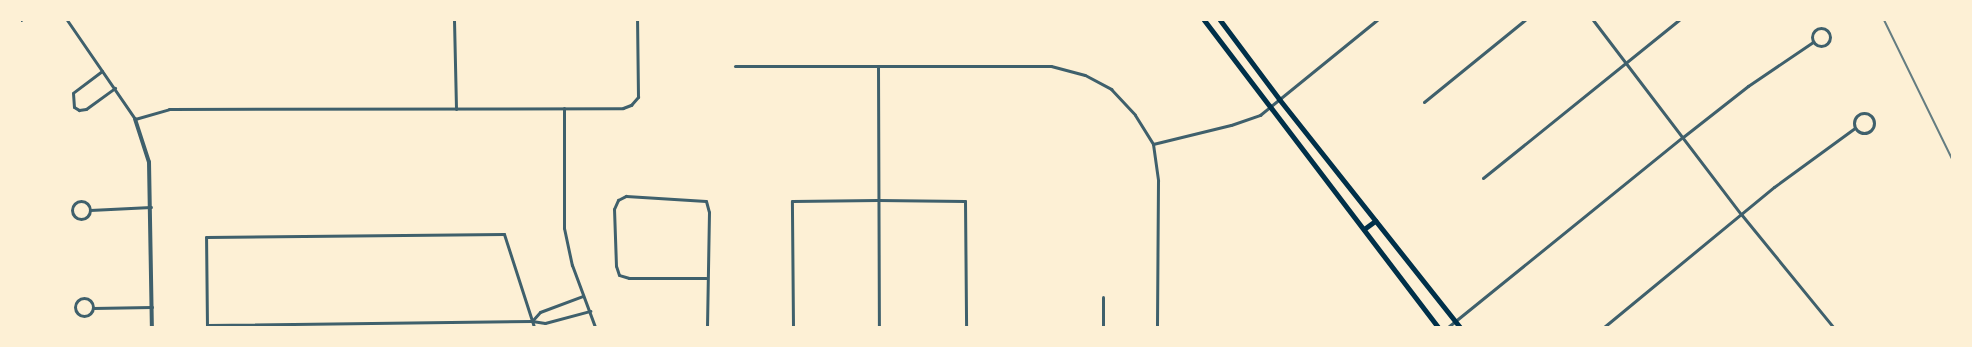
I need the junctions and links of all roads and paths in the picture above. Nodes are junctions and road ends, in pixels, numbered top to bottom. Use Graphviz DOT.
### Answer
graph roads {
  1 [pos="67,20"];
  2 [pos="454,20"];
  3 [pos="637,20"];
  4 [pos="1204,20"];
  5 [pos="1220,20"];
  6 [pos="1377,20"];
  7 [pos="1525,20"];
  8 [pos="1593,20"];
  9 [pos="1679,20"];
  10 [pos="1813,42"];
  11 [pos="1625,61"];
  12 [pos="736,66"];
  13 [pos="878,66"];
  14 [pos="102,71"];
  15 [pos="115,88"];
  16 [pos="1279,99"];
  17 [pos="1424,102"];
  18 [pos="1271,106"];
  19 [pos="564,108"];
  20 [pos="456,109"];
  21 [pos="136,119"];
  22 [pos="1855,128"];
  23 [pos="1683,137"];
  24 [pos="1154,144"];
  25 [pos="1483,178"];
  26 [pos="878,200"];
  27 [pos="151,207"];
  28 [pos="90,210"];
  29 [pos="1741,214"];
  30 [pos="1375,221"];
  31 [pos="1364,229"];
  32 [pos="706,278"];
  33 [pos="583,296"];
  34 [pos="1103,297"];
  35 [pos="152,307"];
  36 [pos="93,308"];
  37 [pos="590,311"];
  38 [pos="532,321"];
  39 [pos="1456,322"];
  40 [pos="207,326"];
  41 [pos="152,327"];
  42 [pos="534,327"];
  43 [pos="595,327"];
  44 [pos="707,327"];
  45 [pos="793,327"];
  46 [pos="879,327"];
  47 [pos="966,327"];
  48 [pos="1103,327"];
  49 [pos="1157,327"];
  50 [pos="1438,327"];
  51 [pos="1448,327"];
  52 [pos="1460,327"];
  53 [pos="1604,327"];
  54 [pos="1833,327"];
  1 -- 14 [label="street"];
  2 -- 20 [label="street"];
  3 -- 19 [label="street"];
  4 -- 18 [label="main road"];
  5 -- 16 [label="main road"];
  6 -- 16 [label="street"];
  7 -- 17 [label="street"];
  8 -- 11 [label="street"];
  9 -- 11 [label="street"];
  10 -- 10 [label="street"];
  10 -- 23 [label="street"];
  11 -- 23 [label="street"];
  11 -- 25 [label="street"];
  12 -- 13 [label="street"];
  13 -- 24 [label="street"];
  13 -- 26 [label="street"];
  14 -- 15 [label="street"];
  14 -- 15 [label="street"];
  15 -- 21 [label="street"];
  16 -- 18 [label="street"];
  16 -- 30 [label="main road"];
  18 -- 24 [label="street"];
  18 -- 31 [label="main road"];
  19 -- 20 [label="street"];
  19 -- 33 [label="street"];
  20 -- 21 [label="street"];
  21 -- 27 [label="street"];
  22 -- 22 [label="street"];
  22 -- 29 [label="street"];
  23 -- 29 [label="street"];
  23 -- 39 [label="street"];
  24 -- 49 [label="street"];
  26 -- 45 [label="street"];
  26 -- 46 [label="street"];
  26 -- 47 [label="street"];
  27 -- 28 [label="street"];
  27 -- 35 [label="street"];
  28 -- 28 [label="street"];
  29 -- 53 [label="street"];
  29 -- 54 [label="street"];
  30 -- 31 [label="main road"];
  30 -- 39 [label="main road"];
  31 -- 50 [label="main road"];
  32 -- 32 [label="street"];
  32 -- 44 [label="street"];
  33 -- 37 [label="street"];
  33 -- 38 [label="street"];
  34 -- 48 [label="street"];
  35 -- 36 [label="street"];
  35 -- 41 [label="street"];
  36 -- 36 [label="street"];
  37 -- 38 [label="street"];
  37 -- 43 [label="street"];
  38 -- 40 [label="street"];
  38 -- 40 [label="street"];
  38 -- 42 [label="street"];
  39 -- 51 [label="street"];
  39 -- 52 [label="main road"];
}
